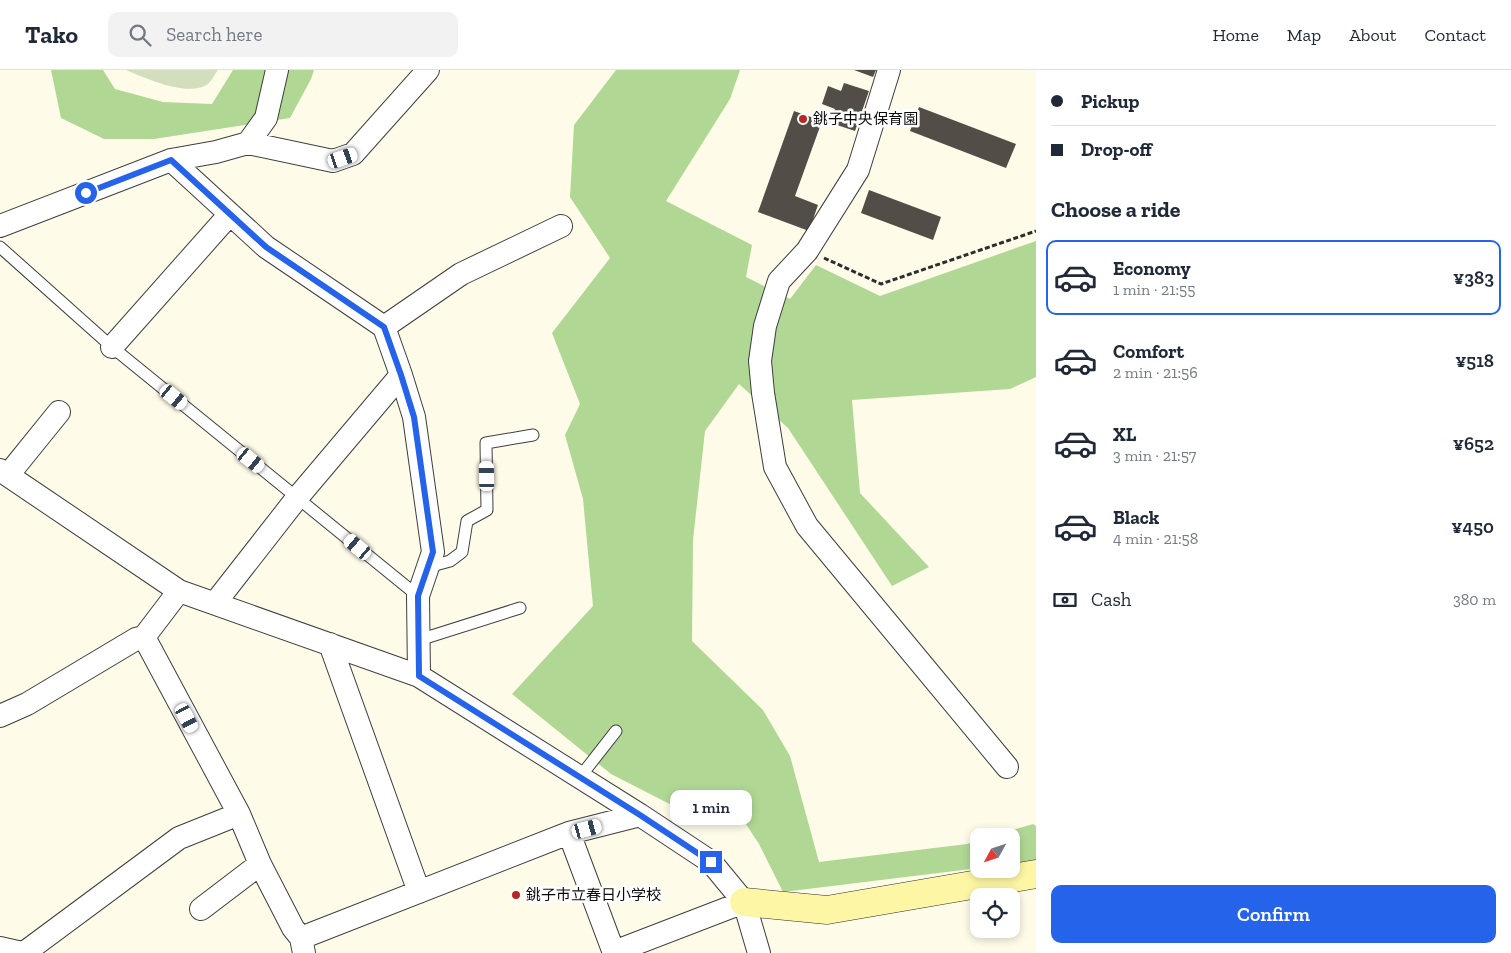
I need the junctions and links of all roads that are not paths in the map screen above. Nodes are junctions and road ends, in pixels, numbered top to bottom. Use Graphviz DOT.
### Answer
graph roads {
  1 [pos="277,70"];
  2 [pos="428,70"];
  3 [pos="889,70"];
  4 [pos="248,142"];
  5 [pos="171,160"];
  6 [pos="230,214"];
  7 [pos="0,226"];
  8 [pos="562,226"];
  9 [pos="0,246"];
  10 [pos="384,327"];
  11 [pos="112,347"];
  12 [pos="401,375"];
  13 [pos="59,412"];
  14 [pos="533,435"];
  15 [pos="4,472"];
  16 [pos="297,498"];
  17 [pos="428,568"];
  18 [pos="179,591"];
  19 [pos="418,596"];
  20 [pos="215,603"];
  21 [pos="520,608"];
  22 [pos="144,637"];
  23 [pos="419,640"];
  24 [pos="330,644"];
  25 [pos="419,676"];
  26 [pos="0,716"];
  27 [pos="616,731"];
  28 [pos="1007,767"];
  29 [pos="580,777"];
  30 [pos="239,814"];
  31 [pos="640,815"];
  32 [pos="569,833"];
  33 [pos="260,864"];
  34 [pos="1036,874"];
  35 [pos="420,892"];
  36 [pos="744,902"];
  37 [pos="201,909"];
  38 [pos="302,945"];
  39 [pos="0,948"];
  40 [pos="23,953"];
  41 [pos="614,953"];
  42 [pos="759,953"];
  1 -- 4 [label="street"];
  2 -- 4 [label="street"];
  3 -- 28 [label="street"];
  4 -- 5 [label="street"];
  5 -- 6 [label="street"];
  5 -- 7 [label="street"];
  6 -- 10 [label="street"];
  6 -- 11 [label="street"];
  8 -- 10 [label="street"];
  9 -- 11 [label="lane"];
  10 -- 12 [label="street"];
  11 -- 16 [label="lane"];
  12 -- 16 [label="street"];
  12 -- 17 [label="street"];
  13 -- 15 [label="street"];
  14 -- 17 [label="lane"];
  15 -- 18 [label="street"];
  16 -- 19 [label="lane"];
  16 -- 20 [label="street"];
  17 -- 19 [label="street"];
  18 -- 20 [label="street"];
  18 -- 22 [label="street"];
  19 -- 23 [label="street"];
  20 -- 24 [label="street"];
  21 -- 23 [label="lane"];
  22 -- 26 [label="street"];
  22 -- 30 [label="street"];
  23 -- 25 [label="street"];
  24 -- 25 [label="street"];
  24 -- 35 [label="street"];
  25 -- 29 [label="street"];
  27 -- 29 [label="lane"];
  29 -- 31 [label="street"];
  30 -- 33 [label="street"];
  30 -- 40 [label="street"];
  31 -- 32 [label="street"];
  31 -- 36 [label="street"];
  32 -- 35 [label="street"];
  32 -- 41 [label="street"];
  33 -- 37 [label="street"];
  33 -- 38 [label="street"];
  34 -- 36 [label="street"];
  35 -- 38 [label="street"];
  36 -- 41 [label="street"];
  36 -- 42 [label="street"];
  39 -- 40 [label="street"];
}
